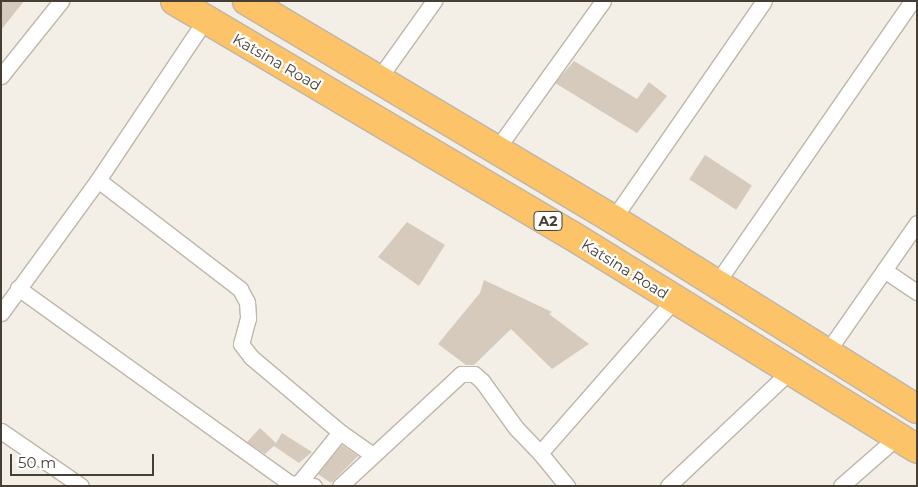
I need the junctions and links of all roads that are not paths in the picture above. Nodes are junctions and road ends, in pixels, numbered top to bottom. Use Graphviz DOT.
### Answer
graph roads {
  1 [pos="61,1"];
  2 [pos="175,1"];
  3 [pos="247,1"];
  4 [pos="434,1"];
  5 [pos="603,1"];
  6 [pos="764,1"];
  7 [pos="912,1"];
  8 [pos="276,8"];
  9 [pos="205,20"];
  10 [pos="1,76"];
  11 [pos="379,78"];
  12 [pos="496,150"];
  13 [pos="98,180"];
  14 [pos="613,219"];
  15 [pos="917,223"];
  16 [pos="884,270"];
  17 [pos="716,284"];
  18 [pos="18,288"];
  19 [pos="917,292"];
  20 [pos="674,300"];
  21 [pos="1,313"];
  22 [pos="827,352"];
  23 [pos="789,372"];
  24 [pos="917,409"];
  25 [pos="1,431"];
  26 [pos="340,432"];
  27 [pos="907,443"];
  28 [pos="540,453"];
  29 [pos="372,454"];
  30 [pos="297,484"];
  31 [pos="81,486"];
  32 [pos="340,486"];
  33 [pos="567,486"];
  34 [pos="668,486"];
  35 [pos="841,486"];
  1 -- 10 [label="street"];
  2 -- 9 [label="highway, Katsina Road / A2"];
  3 -- 8 [label="highway, A2"];
  4 -- 11 [label="street"];
  5 -- 12 [label="street"];
  6 -- 14 [label="street"];
  7 -- 17 [label="street"];
  8 -- 11 [label="highway, A2"];
  9 -- 13 [label="street"];
  9 -- 20 [label="highway, Katsina Road / A2"];
  11 -- 12 [label="highway, A2"];
  12 -- 14 [label="highway, A2"];
  13 -- 18 [label="street"];
  13 -- 26 [label="street"];
  14 -- 17 [label="highway, A2"];
  15 -- 16 [label="street"];
  16 -- 19 [label="street"];
  16 -- 22 [label="street"];
  17 -- 22 [label="highway, A2"];
  18 -- 21 [label="street"];
  18 -- 30 [label="street"];
  20 -- 23 [label="highway, Katsina Road / A2"];
  20 -- 28 [label="street"];
  22 -- 24 [label="highway, A2"];
  23 -- 27 [label="highway, Katsina Road / A2"];
  23 -- 34 [label="street"];
  25 -- 31 [label="street"];
  26 -- 29 [label="street"];
  26 -- 30 [label="street"];
  27 -- 35 [label="street"];
  28 -- 29 [label="street"];
  28 -- 33 [label="street"];
  29 -- 32 [label="street"];
}
